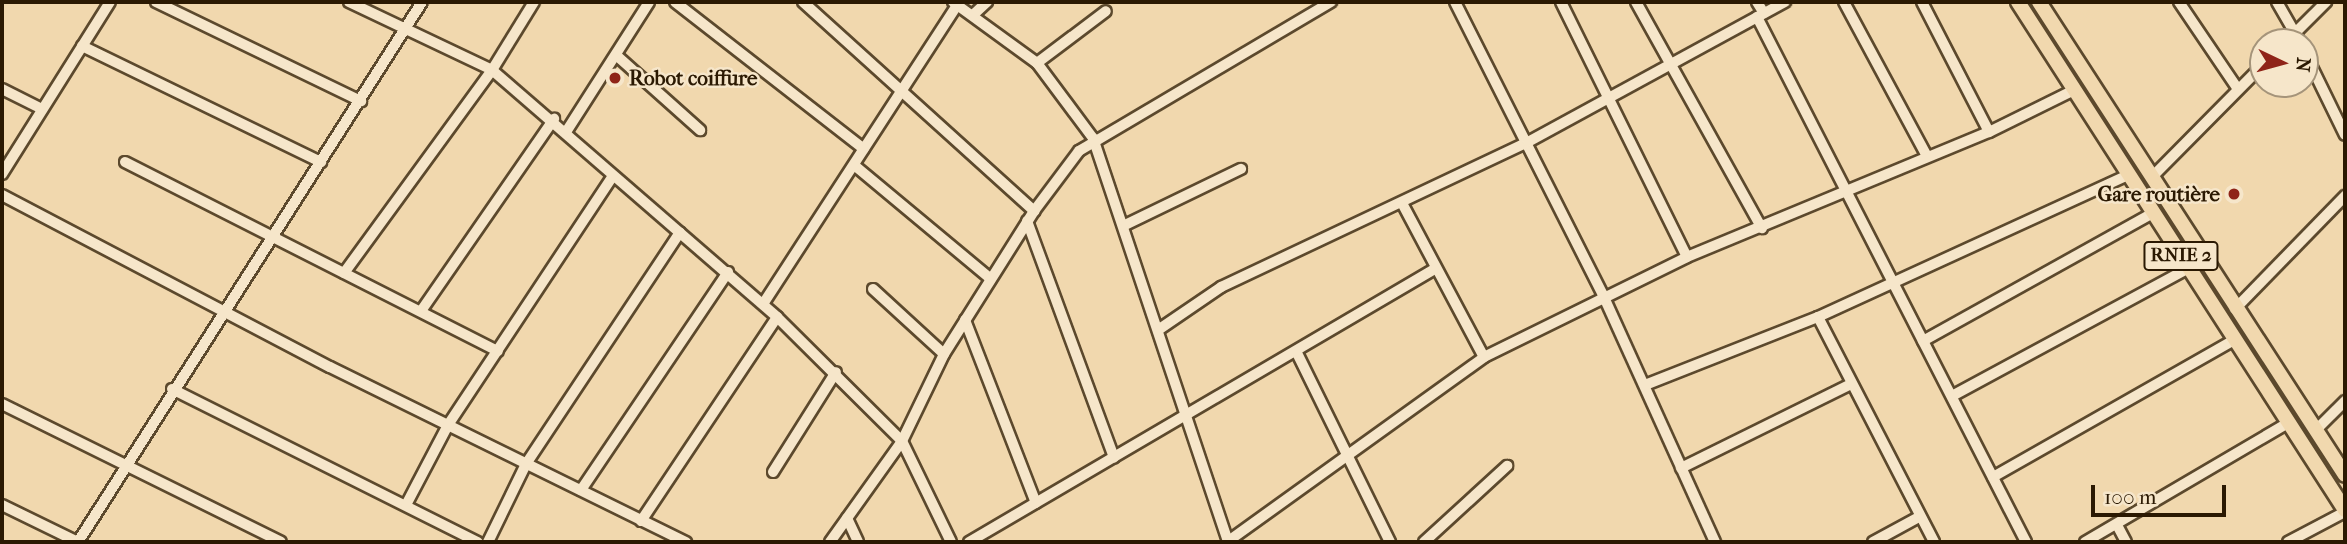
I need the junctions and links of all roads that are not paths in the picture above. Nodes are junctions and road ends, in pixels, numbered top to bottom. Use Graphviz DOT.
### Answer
graph roads {
  1 [pos="110,2"];
  2 [pos="156,2"];
  3 [pos="349,2"];
  4 [pos="422,2"];
  5 [pos="534,2"];
  6 [pos="649,2"];
  7 [pos="675,2"];
  8 [pos="803,2"];
  9 [pos="987,2"];
  10 [pos="1331,2"];
  11 [pos="1455,2"];
  12 [pos="1561,2"];
  13 [pos="1636,2"];
  14 [pos="1757,2"];
  15 [pos="1785,2"];
  16 [pos="1844,2"];
  17 [pos="1922,2"];
  18 [pos="2018,2"];
  19 [pos="2039,2"];
  20 [pos="2179,2"];
  21 [pos="2277,2"];
  22 [pos="2326,2"];
  23 [pos="955,4"];
  24 [pos="1106,11"];
  25 [pos="974,14"];
  26 [pos="1761,15"];
  27 [pos="2292,28"];
  28 [pos="2304,28"];
  29 [pos="407,32"];
  30 [pos="82,46"];
  31 [pos="616,55"];
  32 [pos="1037,63"];
  33 [pos="1671,64"];
  34 [pos="492,70"];
  35 [pos="2249,78"];
  36 [pos="2319,82"];
  37 [pos="2,89"];
  38 [pos="2238,89"];
  39 [pos="2074,90"];
  40 [pos="901,91"];
  41 [pos="1609,98"];
  42 [pos="361,101"];
  43 [pos="42,109"];
  44 [pos="554,119"];
  45 [pos="700,130"];
  46 [pos="566,132"];
  47 [pos="1989,132"];
  48 [pos="2345,135"];
  49 [pos="1093,138"];
  50 [pos="1528,142"];
  51 [pos="864,149"];
  52 [pos="1927,156"];
  53 [pos="125,162"];
  54 [pos="321,162"];
  55 [pos="854,165"];
  56 [pos="1241,169"];
  57 [pos="2,174"];
  58 [pos="2128,175"];
  59 [pos="613,176"];
  60 [pos="2152,176"];
  61 [pos="1846,191"];
  62 [pos="2,195"];
  63 [pos="2345,197"];
  64 [pos="1402,203"];
  65 [pos="1034,211"];
  66 [pos="2153,212"];
  67 [pos="1027,221"];
  68 [pos="1125,225"];
  69 [pos="1762,228"];
  70 [pos="680,232"];
  71 [pos="273,237"];
  72 [pos="1687,257"];
  73 [pos="2189,268"];
  74 [pos="1433,270"];
  75 [pos="728,272"];
  76 [pos="344,273"];
  77 [pos="991,278"];
  78 [pos="1894,283"];
  79 [pos="873,289"];
  80 [pos="1603,295"];
  81 [pos="764,304"];
  82 [pos="2235,309"];
  83 [pos="225,311"];
  84 [pos="421,311"];
  85 [pos="777,317"];
  86 [pos="1818,317"];
  87 [pos="965,320"];
  88 [pos="1161,328"];
  89 [pos="2234,340"];
  90 [pos="1923,341"];
  91 [pos="498,351"];
  92 [pos="1297,353"];
  93 [pos="944,354"];
  94 [pos="1483,357"];
  95 [pos="836,372"];
  96 [pos="1645,384"];
  97 [pos="1849,385"];
  98 [pos="172,389"];
  99 [pos="1952,396"];
  100 [pos="2345,401"];
  101 [pos="2,404"];
  102 [pos="1188,415"];
  103 [pos="2288,423"];
  104 [pos="449,425"];
  105 [pos="2316,430"];
  106 [pos="902,441"];
  107 [pos="1346,453"];
  108 [pos="1114,458"];
  109 [pos="526,464"];
  110 [pos="1507,466"];
  111 [pos="128,467"];
  112 [pos="1681,468"];
  113 [pos="773,472"];
  114 [pos="2345,475"];
  115 [pos="1993,477"];
  116 [pos="580,490"];
  117 [pos="1036,503"];
  118 [pos="2,505"];
  119 [pos="406,505"];
  120 [pos="2345,511"];
  121 [pos="1919,517"];
  122 [pos="847,518"];
  123 [pos="641,521"];
  124 [pos="2117,524"];
  125 [pos="78,542"];
  126 [pos="281,542"];
  127 [pos="478,542"];
  128 [pos="488,542"];
  129 [pos="686,542"];
  130 [pos="830,542"];
  131 [pos="858,542"];
  132 [pos="951,542"];
  133 [pos="969,542"];
  134 [pos="1228,542"];
  135 [pos="1390,542"];
  136 [pos="1424,542"];
  137 [pos="1715,542"];
  138 [pos="1873,542"];
  139 [pos="1934,542"];
  140 [pos="2026,542"];
  141 [pos="2085,542"];
  142 [pos="2126,542"];
  143 [pos="2288,542"];
  1 -- 30 [label="street"];
  2 -- 42 [label="street"];
  3 -- 29 [label="street"];
  4 -- 29 [label="street"];
  5 -- 34 [label="street"];
  6 -- 31 [label="street"];
  7 -- 51 [label="street"];
  8 -- 40 [label="street"];
  9 -- 25 [label="street"];
  10 -- 49 [label="street"];
  11 -- 50 [label="street"];
  12 -- 41 [label="street"];
  13 -- 33 [label="street"];
  14 -- 26 [label="street"];
  15 -- 26 [label="street"];
  16 -- 52 [label="street"];
  17 -- 47 [label="street"];
  18 -- 39 [label="main road, RNIE 2"];
  19 -- 60 [label="main road, RNIE 2"];
  20 -- 38 [label="street"];
  21 -- 27 [label="street"];
  22 -- 28 [label="street"];
  23 -- 25 [label="street"];
  23 -- 40 [label="street"];
  24 -- 32 [label="street"];
  25 -- 32 [label="street"];
  26 -- 33 [label="street"];
  26 -- 61 [label="street"];
  29 -- 34 [label="street"];
  29 -- 42 [label="street"];
  30 -- 43 [label="street"];
  30 -- 54 [label="street"];
  31 -- 45 [label="street"];
  31 -- 46 [label="street"];
  32 -- 49 [label="street"];
  33 -- 41 [label="street"];
  33 -- 69 [label="street"];
  34 -- 44 [label="street"];
  34 -- 76 [label="street"];
  35 -- 38 [label="street"];
  36 -- 48 [label="street"];
  37 -- 43 [label="street"];
  38 -- 60 [label="street"];
  39 -- 47 [label="street"];
  39 -- 58 [label="main road, RNIE 2"];
  40 -- 51 [label="street"];
  40 -- 65 [label="street"];
  41 -- 50 [label="street"];
  41 -- 72 [label="street"];
  42 -- 54 [label="street"];
  43 -- 57 [label="street"];
  44 -- 46 [label="street"];
  44 -- 84 [label="street"];
  46 -- 59 [label="street"];
  47 -- 52 [label="street"];
  49 -- 65 [label="street"];
  49 -- 68 [label="street"];
  50 -- 64 [label="street"];
  50 -- 80 [label="street"];
  51 -- 55 [label="street"];
  52 -- 61 [label="street"];
  53 -- 71 [label="street"];
  54 -- 71 [label="street"];
  55 -- 77 [label="street"];
  55 -- 81 [label="street"];
  56 -- 68 [label="street"];
  58 -- 66 [label="main road, RNIE 2"];
  58 -- 78 [label="street"];
  59 -- 70 [label="street"];
  59 -- 91 [label="street"];
  60 -- 82 [label="main road, RNIE 2"];
  61 -- 69 [label="street"];
  61 -- 78 [label="street"];
  62 -- 83 [label="street"];
  63 -- 82 [label="street"];
  64 -- 74 [label="street"];
  64 -- 88 [label="street"];
  65 -- 67 [label="street"];
  66 -- 73 [label="main road, RNIE 2"];
  66 -- 90 [label="street"];
  67 -- 77 [label="street"];
  67 -- 108 [label="street"];
  68 -- 88 [label="street"];
  69 -- 72 [label="street"];
  70 -- 75 [label="street"];
  70 -- 109 [label="street"];
  71 -- 76 [label="street"];
  71 -- 83 [label="street"];
  72 -- 80 [label="street"];
  73 -- 89 [label="main road, RNIE 2"];
  73 -- 99 [label="street"];
  74 -- 92 [label="street"];
  74 -- 94 [label="street"];
  75 -- 81 [label="street"];
  75 -- 116 [label="street"];
  76 -- 84 [label="street"];
  77 -- 87 [label="street"];
  78 -- 86 [label="street"];
  78 -- 90 [label="street"];
  79 -- 93 [label="street"];
  80 -- 94 [label="street"];
  80 -- 96 [label="street"];
  81 -- 85 [label="street"];
  82 -- 105 [label="main road, RNIE 2"];
  83 -- 98 [label="street"];
  83 -- 104 [label="street"];
  84 -- 91 [label="street"];
  85 -- 95 [label="street"];
  85 -- 123 [label="street"];
  86 -- 96 [label="street"];
  86 -- 97 [label="street"];
  87 -- 93 [label="street"];
  87 -- 117 [label="street"];
  88 -- 102 [label="street"];
  89 -- 103 [label="main road, RNIE 2"];
  89 -- 115 [label="street"];
  90 -- 99 [label="street"];
  91 -- 104 [label="street"];
  92 -- 102 [label="street"];
  92 -- 107 [label="street"];
  93 -- 106 [label="street"];
  94 -- 107 [label="street"];
  95 -- 106 [label="street"];
  95 -- 113 [label="street"];
  96 -- 112 [label="street"];
  97 -- 112 [label="street"];
  97 -- 121 [label="street"];
  98 -- 111 [label="street"];
  98 -- 119 [label="street"];
  99 -- 115 [label="street"];
  100 -- 105 [label="street"];
  101 -- 111 [label="street"];
  102 -- 108 [label="street"];
  102 -- 134 [label="street"];
  103 -- 120 [label="main road, RNIE 2"];
  103 -- 124 [label="street"];
  104 -- 109 [label="street"];
  104 -- 119 [label="street"];
  105 -- 114 [label="main road, RNIE 2"];
  106 -- 122 [label="street"];
  106 -- 132 [label="street"];
  107 -- 134 [label="street"];
  107 -- 135 [label="street"];
  108 -- 117 [label="street"];
  109 -- 116 [label="street"];
  109 -- 128 [label="street"];
  110 -- 136 [label="street"];
  111 -- 125 [label="street"];
  111 -- 126 [label="street"];
  112 -- 137 [label="street"];
  115 -- 140 [label="street"];
  116 -- 123 [label="street"];
  117 -- 133 [label="street"];
  118 -- 125 [label="street"];
  119 -- 127 [label="street"];
  120 -- 143 [label="street"];
  121 -- 138 [label="street"];
  121 -- 139 [label="street"];
  122 -- 130 [label="street"];
  122 -- 131 [label="street"];
  123 -- 129 [label="street"];
  124 -- 141 [label="street"];
  124 -- 142 [label="street"];
}
